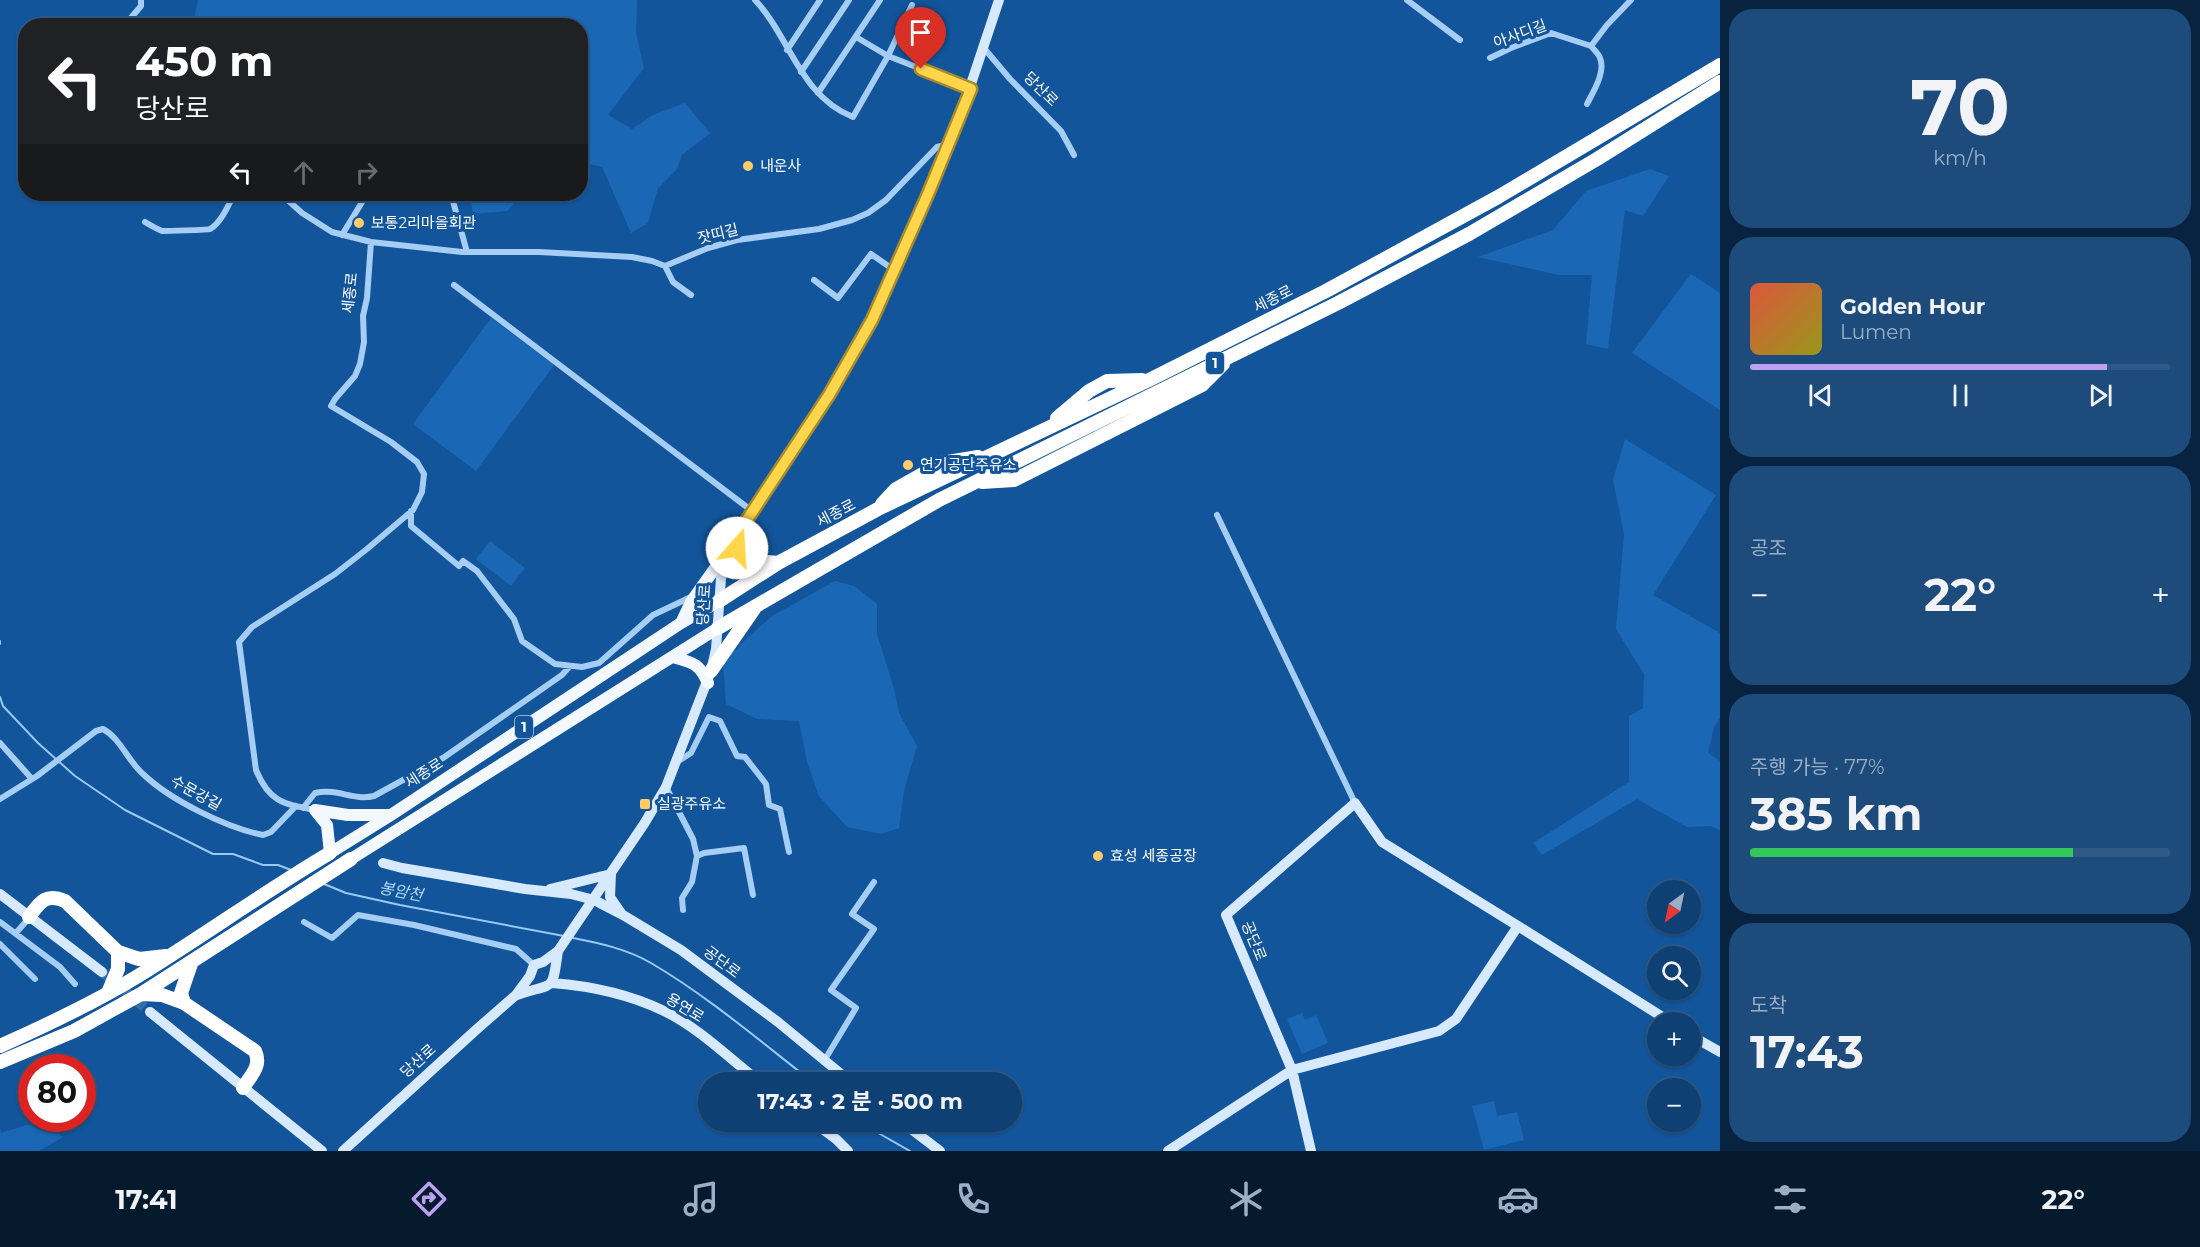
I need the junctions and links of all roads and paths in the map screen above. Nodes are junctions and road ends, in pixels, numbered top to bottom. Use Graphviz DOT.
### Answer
graph roads {
  1 [pos="141,0"];
  2 [pos="755,0"];
  3 [pos="820,0"];
  4 [pos="849,0"];
  5 [pos="880,0"];
  6 [pos="999,0"];
  7 [pos="1407,0"];
  8 [pos="1631,0"];
  9 [pos="912,5"];
  10 [pos="131,18"];
  11 [pos="856,37"];
  12 [pos="1460,40"];
  13 [pos="1591,46"];
  14 [pos="983,47"];
  15 [pos="787,50"];
  16 [pos="888,56"];
  17 [pos="1490,58"];
  18 [pos="1720,58"];
  19 [pos="1720,65"];
  20 [pos="801,72"];
  21 [pos="1695,80"];
  22 [pos="1720,82"];
  23 [pos="971,89"];
  24 [pos="1714,89"];
  25 [pos="818,93"];
  26 [pos="1587,104"];
  27 [pos="949,144"];
  28 [pos="1074,155"];
  29 [pos="230,201"];
  30 [pos="289,201"];
  31 [pos="363,201"];
  32 [pos="453,201"];
  33 [pos="145,222"];
  34 [pos="342,235"];
  35 [pos="371,243"];
  36 [pos="467,252"];
  37 [pos="665,266"];
  38 [pos="894,270"];
  39 [pos="814,280"];
  40 [pos="454,285"];
  41 [pos="691,295"];
  42 [pos="411,511"];
  43 [pos="752,511"];
  44 [pos="1217,515"];
  45 [pos="734,541"];
  46 [pos="778,563"];
  47 [pos="699,593"];
  48 [pos="719,601"];
  49 [pos="756,605"];
  50 [pos="681,623"];
  51 [pos="718,628"];
  52 [pos="673,657"];
  53 [pos="570,666"];
  54 [pos="710,677"];
  55 [pos="0,742"];
  56 [pos="674,764"];
  57 [pos="34,777"];
  58 [pos="666,787"];
  59 [pos="0,799"];
  60 [pos="1355,803"];
  61 [pos="305,808"];
  62 [pos="391,815"];
  63 [pos="789,852"];
  64 [pos="330,853"];
  65 [pos="697,856"];
  66 [pos="351,859"];
  67 [pos="383,862"];
  68 [pos="611,874"];
  69 [pos="874,882"];
  70 [pos="544,891"];
  71 [pos="0,894"];
  72 [pos="753,895"];
  73 [pos="592,903"];
  74 [pos="683,910"];
  75 [pos="622,915"];
  76 [pos="29,917"];
  77 [pos="0,922"];
  78 [pos="304,922"];
  79 [pos="1518,926"];
  80 [pos="16,933"];
  81 [pos="0,944"];
  82 [pos="558,951"];
  83 [pos="118,952"];
  84 [pos="168,956"];
  85 [pos="190,964"];
  86 [pos="536,968"];
  87 [pos="102,972"];
  88 [pos="554,978"];
  89 [pos="35,979"];
  90 [pos="75,984"];
  91 [pos="539,987"];
  92 [pos="108,993"];
  93 [pos="141,994"];
  94 [pos="516,995"];
  95 [pos="184,1003"];
  96 [pos="150,1012"];
  97 [pos="1655,1012"];
  98 [pos="1701,1041"];
  99 [pos="0,1046"];
  100 [pos="1720,1052"];
  101 [pos="0,1062"];
  102 [pos="824,1062"];
  103 [pos="1292,1070"];
  104 [pos="747,1072"];
  105 [pos="837,1072"];
  106 [pos="243,1088"];
  107 [pos="827,1132"];
  108 [pos="915,1132"];
  109 [pos="322,1151"];
  110 [pos="343,1151"];
  111 [pos="848,1151"];
  112 [pos="940,1151"];
  113 [pos="1168,1151"];
  114 [pos="1311,1151"];
  1 -- 10 [label="street"];
  2 -- 15 [label="street"];
  3 -- 15 [label="street"];
  4 -- 20 [label="street"];
  5 -- 11 [label="street"];
  6 -- 14 [label="street, 당산로"];
  7 -- 12 [label="street"];
  8 -- 13 [label="street"];
  9 -- 16 [label="street"];
  11 -- 16 [label="street"];
  11 -- 25 [label="street"];
  13 -- 17 [label="street, 아사디길"];
  13 -- 26 [label="street"];
  14 -- 23 [label="street, 당산로"];
  14 -- 28 [label="street, 당산로"];
  15 -- 20 [label="street"];
  16 -- 23 [label="street"];
  16 -- 25 [label="street"];
  18 -- 21 [label="highway"];
  19 -- 21 [label="highway, 세종로 / 1"];
  20 -- 25 [label="street"];
  21 -- 46 [label="highway, 세종로 / 1"];
  22 -- 24 [label="highway, 1"];
  23 -- 27 [label="street, 당산로"];
  24 -- 49 [label="highway, 1"];
  27 -- 37 [label="street, 잣띠길"];
  27 -- 38 [label="street, 당산로"];
  29 -- 33 [label="street"];
  30 -- 34 [label="street"];
  31 -- 34 [label="street"];
  32 -- 36 [label="street"];
  34 -- 35 [label="street"];
  35 -- 36 [label="street"];
  35 -- 42 [label="street, 세종로"];
  36 -- 37 [label="street"];
  37 -- 41 [label="street"];
  38 -- 39 [label="street"];
  38 -- 43 [label="street, 당산로"];
  40 -- 43 [label="street"];
  42 -- 53 [label="street"];
  42 -- 61 [label="street, 세종로"];
  43 -- 45 [label="street, 당산로"];
  44 -- 60 [label="street"];
  45 -- 46 [label="highway"];
  45 -- 47 [label="main road"];
  45 -- 48 [label="street, 당산로"];
  46 -- 48 [label="highway, 세종로 / 1"];
  47 -- 50 [label="main road"];
  47 -- 53 [label="street"];
  48 -- 50 [label="main road, 세종로 / 1"];
  48 -- 51 [label="street, 당산로"];
  49 -- 51 [label="highway, 1"];
  49 -- 54 [label="highway"];
  50 -- 62 [label="main road, 세종로 / 1"];
  51 -- 52 [label="main road, 1"];
  51 -- 54 [label="street, 당산로"];
  52 -- 54 [label="main road"];
  52 -- 66 [label="main road, 1"];
  53 -- 61 [label="street, 수문강길"];
  54 -- 56 [label="street, 당산로"];
  55 -- 57 [label="street"];
  56 -- 58 [label="street, 당산로"];
  56 -- 63 [label="street, 당산로"];
  57 -- 59 [label="street"];
  57 -- 61 [label="street, 수문강길"];
  58 -- 65 [label="street"];
  58 -- 68 [label="street, 당산로"];
  60 -- 79 [label="street"];
  60 -- 103 [label="street, 공단로"];
  61 -- 62 [label="main road"];
  61 -- 64 [label="main road"];
  62 -- 64 [label="main road, 세종로 / 1"];
  64 -- 84 [label="highway, 세종로 / 1"];
  65 -- 72 [label="street"];
  65 -- 74 [label="street"];
  66 -- 85 [label="highway, 1"];
  67 -- 70 [label="street, 공단로"];
  68 -- 70 [label="street"];
  68 -- 73 [label="street, 당산로"];
  68 -- 75 [label="street"];
  69 -- 102 [label="street"];
  70 -- 73 [label="street, 공단로"];
  71 -- 76 [label="street"];
  73 -- 75 [label="street, 공단로"];
  73 -- 82 [label="street, 당산로"];
  75 -- 102 [label="street, 공단로"];
  76 -- 80 [label="street"];
  76 -- 83 [label="highway"];
  76 -- 87 [label="street"];
  77 -- 80 [label="street"];
  78 -- 86 [label="street"];
  79 -- 97 [label="street"];
  79 -- 103 [label="street"];
  80 -- 90 [label="street"];
  81 -- 89 [label="street"];
  82 -- 86 [label="street"];
  82 -- 88 [label="street"];
  83 -- 84 [label="highway"];
  83 -- 92 [label="highway"];
  84 -- 92 [label="highway, 세종로 / 1"];
  85 -- 93 [label="highway, 1"];
  85 -- 95 [label="highway"];
  86 -- 88 [label="street"];
  86 -- 91 [label="street"];
  86 -- 94 [label="street"];
  88 -- 91 [label="street"];
  88 -- 104 [label="street, 용연로"];
  91 -- 94 [label="street"];
  92 -- 99 [label="highway, 세종로 / 1"];
  93 -- 95 [label="highway"];
  93 -- 101 [label="highway, 1"];
  94 -- 110 [label="street, 당산로"];
  95 -- 106 [label="highway"];
  96 -- 106 [label="street"];
  98 -- 100 [label="street"];
  102 -- 105 [label="street, 공단로"];
  103 -- 113 [label="street"];
  103 -- 114 [label="street, 공단로"];
  106 -- 109 [label="street"];
  107 -- 111 [label="street"];
  108 -- 112 [label="street"];
}
